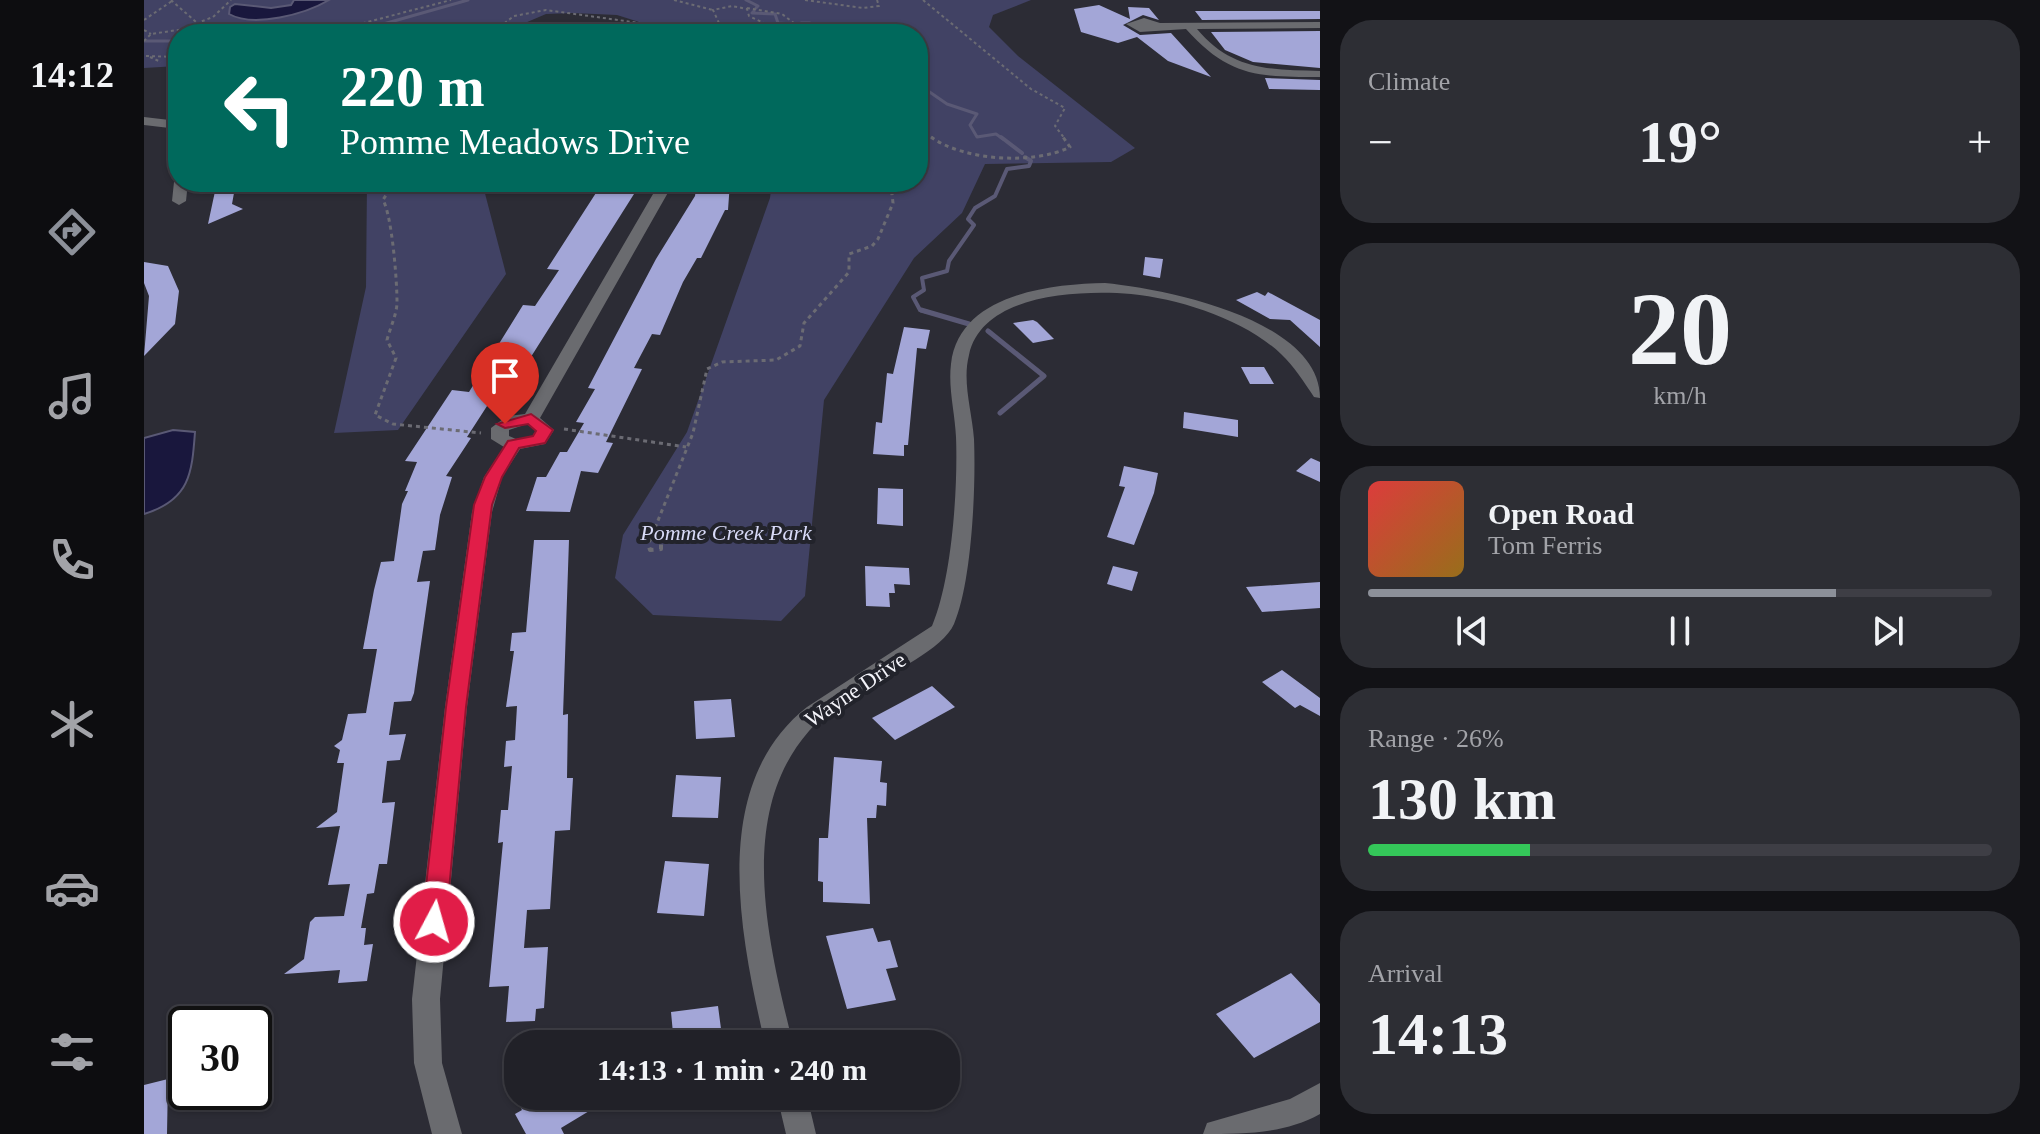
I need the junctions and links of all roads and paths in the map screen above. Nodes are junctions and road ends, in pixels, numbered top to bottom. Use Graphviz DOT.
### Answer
graph roads {
  1 [pos="231,0"];
  2 [pos="451,0"];
  3 [pos="674,0"];
  4 [pos="805,0"];
  5 [pos="877,0"];
  6 [pos="923,0"];
  7 [pos="172,1"];
  8 [pos="744,7"];
  9 [pos="713,10"];
  10 [pos="144,20"];
  11 [pos="198,22"];
  12 [pos="195,24"];
  13 [pos="360,24"];
  14 [pos="503,24"];
  15 [pos="650,24"];
  16 [pos="719,24"];
  17 [pos="769,24"];
  18 [pos="796,24"];
  19 [pos="1320,25"];
  20 [pos="1157,26"];
  21 [pos="1189,26"];
  22 [pos="144,30"];
  23 [pos="168,33"];
  24 [pos="150,36"];
  25 [pos="144,41"];
  26 [pos="145,56"];
  27 [pos="168,57"];
  28 [pos="161,62"];
  29 [pos="1320,74"];
  30 [pos="144,121"];
  31 [pos="168,124"];
  32 [pos="928,133"];
  33 [pos="180,192"];
  34 [pos="388,192"];
  35 [pos="661,192"];
  36 [pos="890,192"];
  37 [pos="179,201"];
  38 [pos="1320,393"];
  39 [pos="554,428"];
  40 [pos="491,434"];
  41 [pos="686,447"];
  42 [pos="652,539"];
  43 [pos="776,1030"];
  44 [pos="1320,1097"];
  45 [pos="795,1110"];
  46 [pos="447,1134"];
  47 [pos="801,1134"];
  48 [pos="1218,1134"];
  1 -- 11 [label="path"];
  2 -- 13 [label="path"];
  3 -- 9 [label="path"];
  4 -- 5 [label="path"];
  6 -- 32 [label="path"];
  7 -- 10 [label="path"];
  7 -- 11 [label="path"];
  8 -- 9 [label="path"];
  8 -- 17 [label="path"];
  8 -- 18 [label="path"];
  9 -- 16 [label="path"];
  11 -- 12 [label="path"];
  14 -- 15 [label="path"];
  19 -- 21 [label="street"];
  20 -- 21 [label="street"];
  21 -- 29 [label="street"];
  22 -- 24 [label="path"];
  23 -- 24 [label="path"];
  24 -- 25 [label="path"];
  26 -- 27 [label="path"];
  26 -- 28 [label="path"];
  30 -- 31 [label="street"];
  33 -- 37 [label="street"];
  34 -- 40 [label="path"];
  35 -- 46 [label="street"];
  36 -- 41 [label="path"];
  38 -- 43 [label="street, Wayne Drive"];
  39 -- 41 [label="path"];
  41 -- 42 [label="path"];
  44 -- 48 [label="street"];
  45 -- 47 [label="street"];
}
